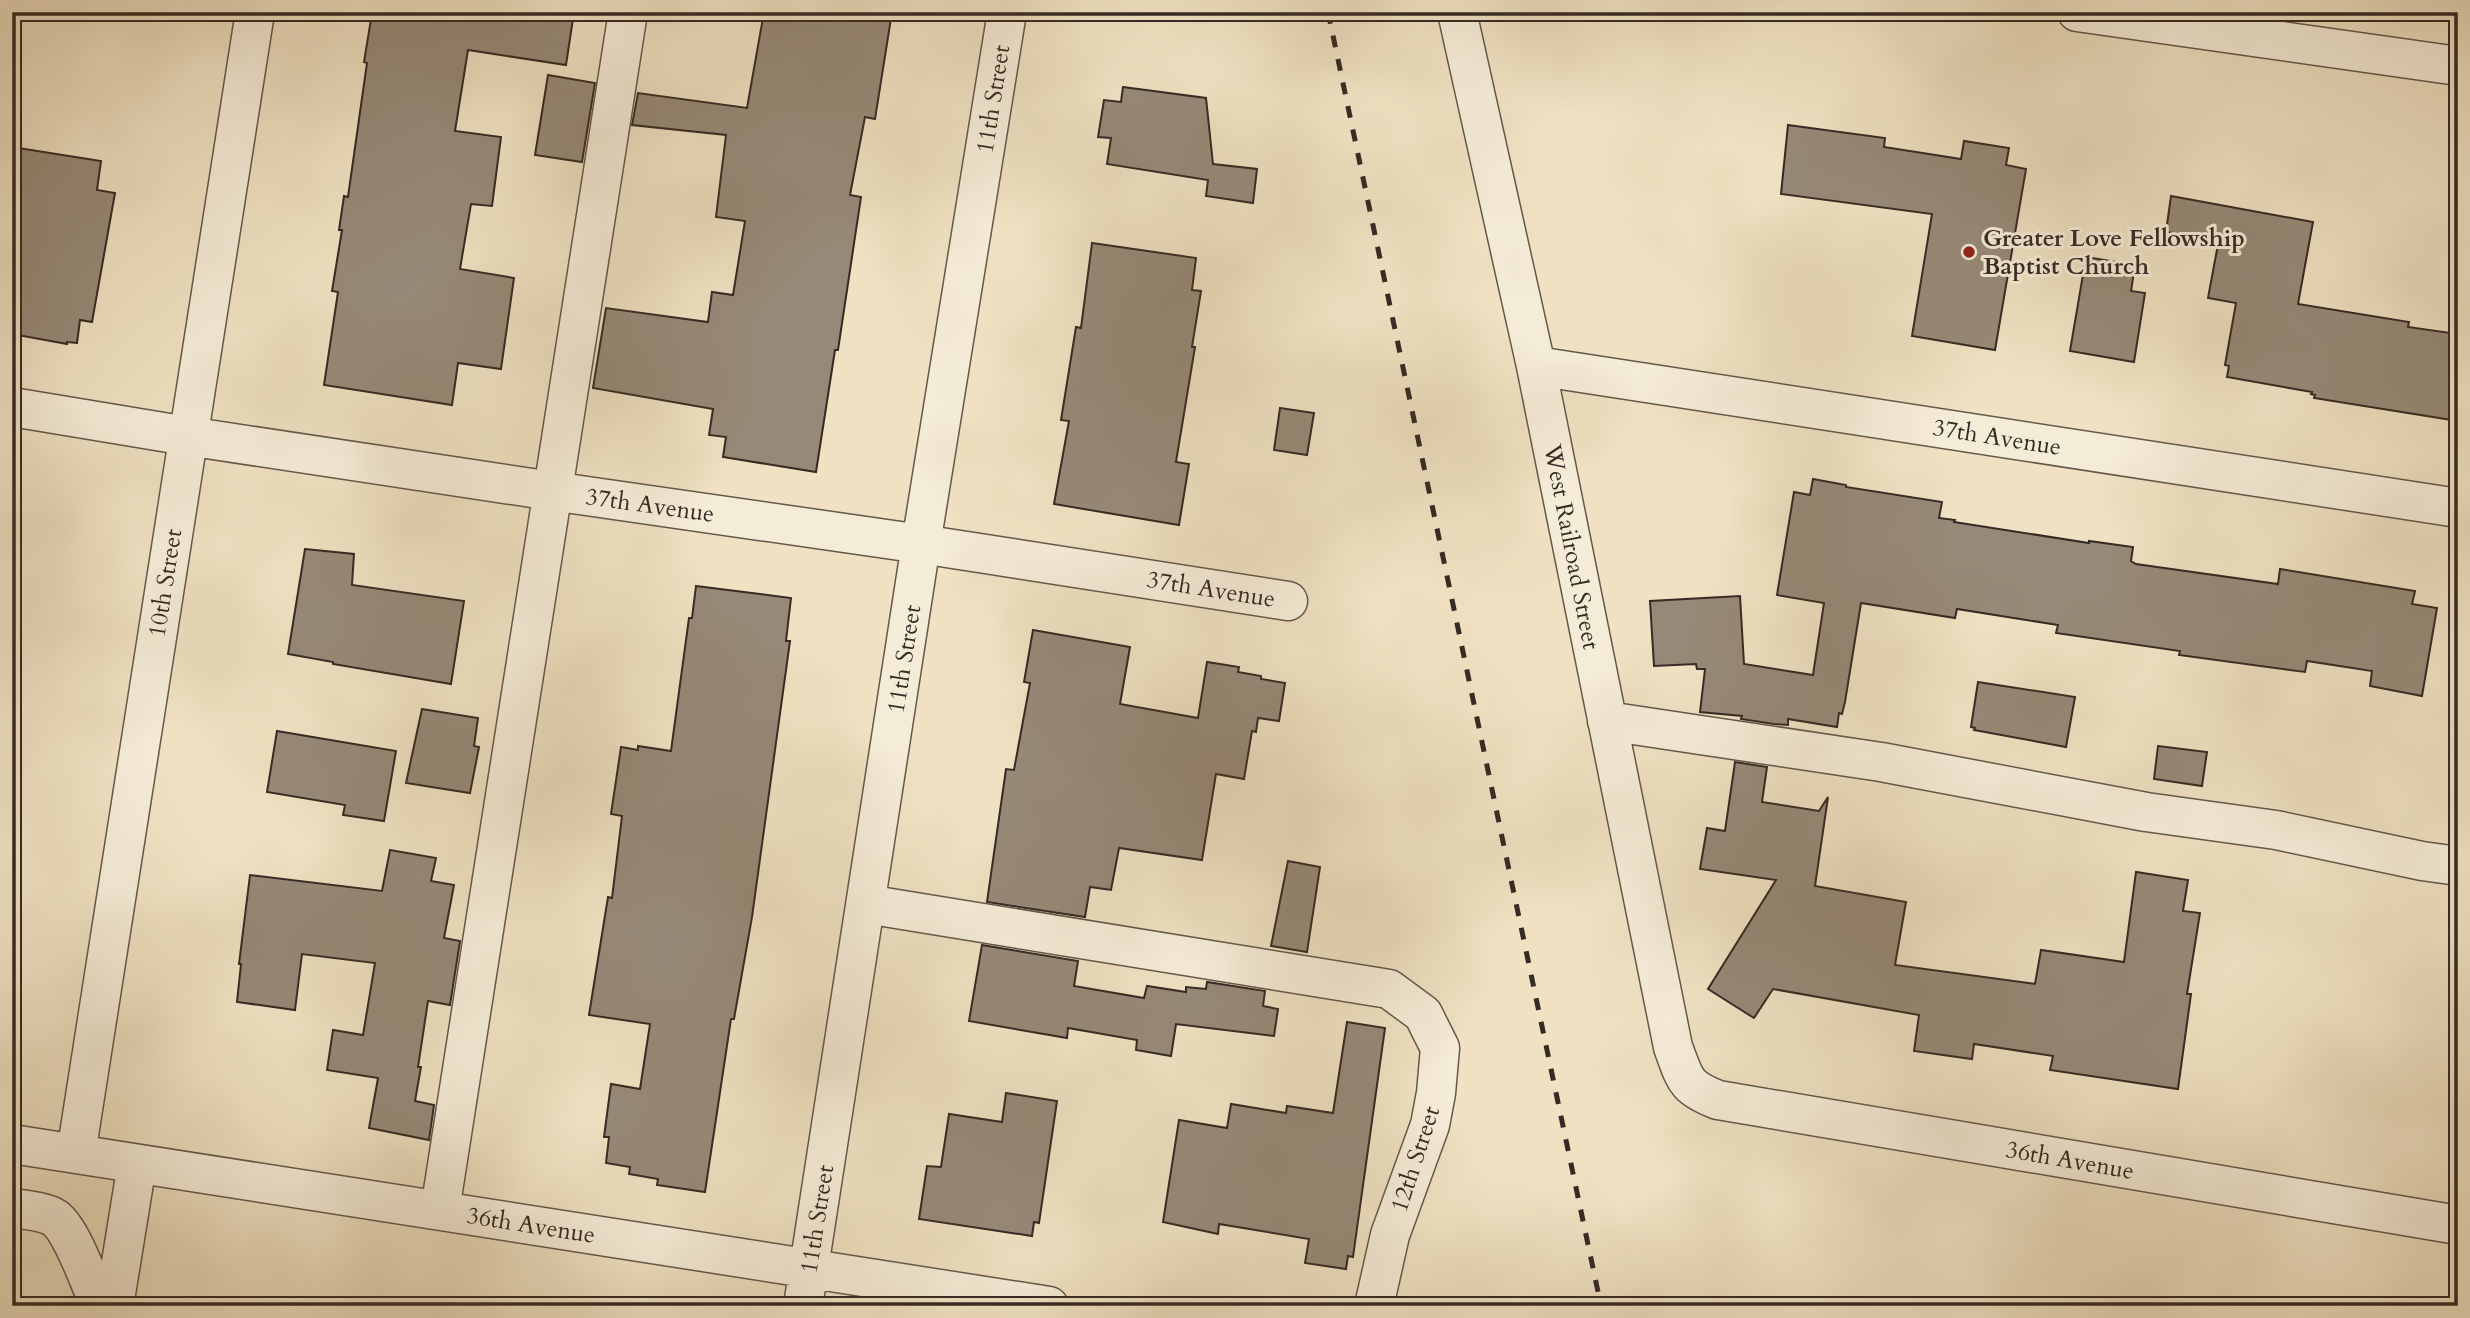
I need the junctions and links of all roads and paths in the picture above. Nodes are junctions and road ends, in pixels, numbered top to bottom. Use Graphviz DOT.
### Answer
graph roads {
  1 [pos="256,12"];
  2 [pos="628,12"];
  3 [pos="1007,12"];
  4 [pos="1457,12"];
  5 [pos="2094,14"];
  6 [pos="2458,66"];
  7 [pos="1536,366"];
  8 [pos="12,407"];
  9 [pos="187,436"];
  10 [pos="552,491"];
  11 [pos="2458,508"];
  12 [pos="921,544"];
  13 [pos="1288,601"];
  14 [pos="1607,721"];
  15 [pos="2458,866"];
  16 [pos="866,904"];
  17 [pos="1687,1082"];
  18 [pos="12,1144"];
  19 [pos="76,1154"];
  20 [pos="137,1164"];
  21 [pos="12,1208"];
  22 [pos="440,1210"];
  23 [pos="2458,1225"];
  24 [pos="810,1268"];
  25 [pos="100,1306"];
  26 [pos="114,1306"];
  27 [pos="803,1306"];
  28 [pos="1049,1306"];
  29 [pos="1374,1306"];
  1 -- 9 [label="street, 10th Street"];
  2 -- 10 [label="street"];
  3 -- 12 [label="street, 11th Street"];
  4 -- 7 [label="street, West Railroad Street"];
  5 -- 6 [label="street"];
  7 -- 11 [label="street, 37th Avenue"];
  7 -- 14 [label="street, West Railroad Street"];
  8 -- 9 [label="street, 37th Avenue"];
  9 -- 10 [label="street, 37th Avenue"];
  9 -- 19 [label="street, 10th Street"];
  10 -- 12 [label="street, 37th Avenue"];
  10 -- 22 [label="street"];
  12 -- 13 [label="street, 37th Avenue"];
  12 -- 16 [label="street, 11th Street"];
  14 -- 15 [label="street"];
  14 -- 17 [label="street, West Railroad Street"];
  16 -- 24 [label="street, 11th Street"];
  16 -- 29 [label="street, 12th Street"];
  17 -- 23 [label="street, 36th Avenue"];
  18 -- 19 [label="street, 36th Avenue"];
  19 -- 20 [label="street, 36th Avenue"];
  20 -- 22 [label="street, 36th Avenue"];
  20 -- 26 [label="street"];
  21 -- 25 [label="street"];
  22 -- 24 [label="street, 36th Avenue"];
  24 -- 27 [label="street, 11th Street"];
  24 -- 28 [label="street, 36th Avenue"];
}
